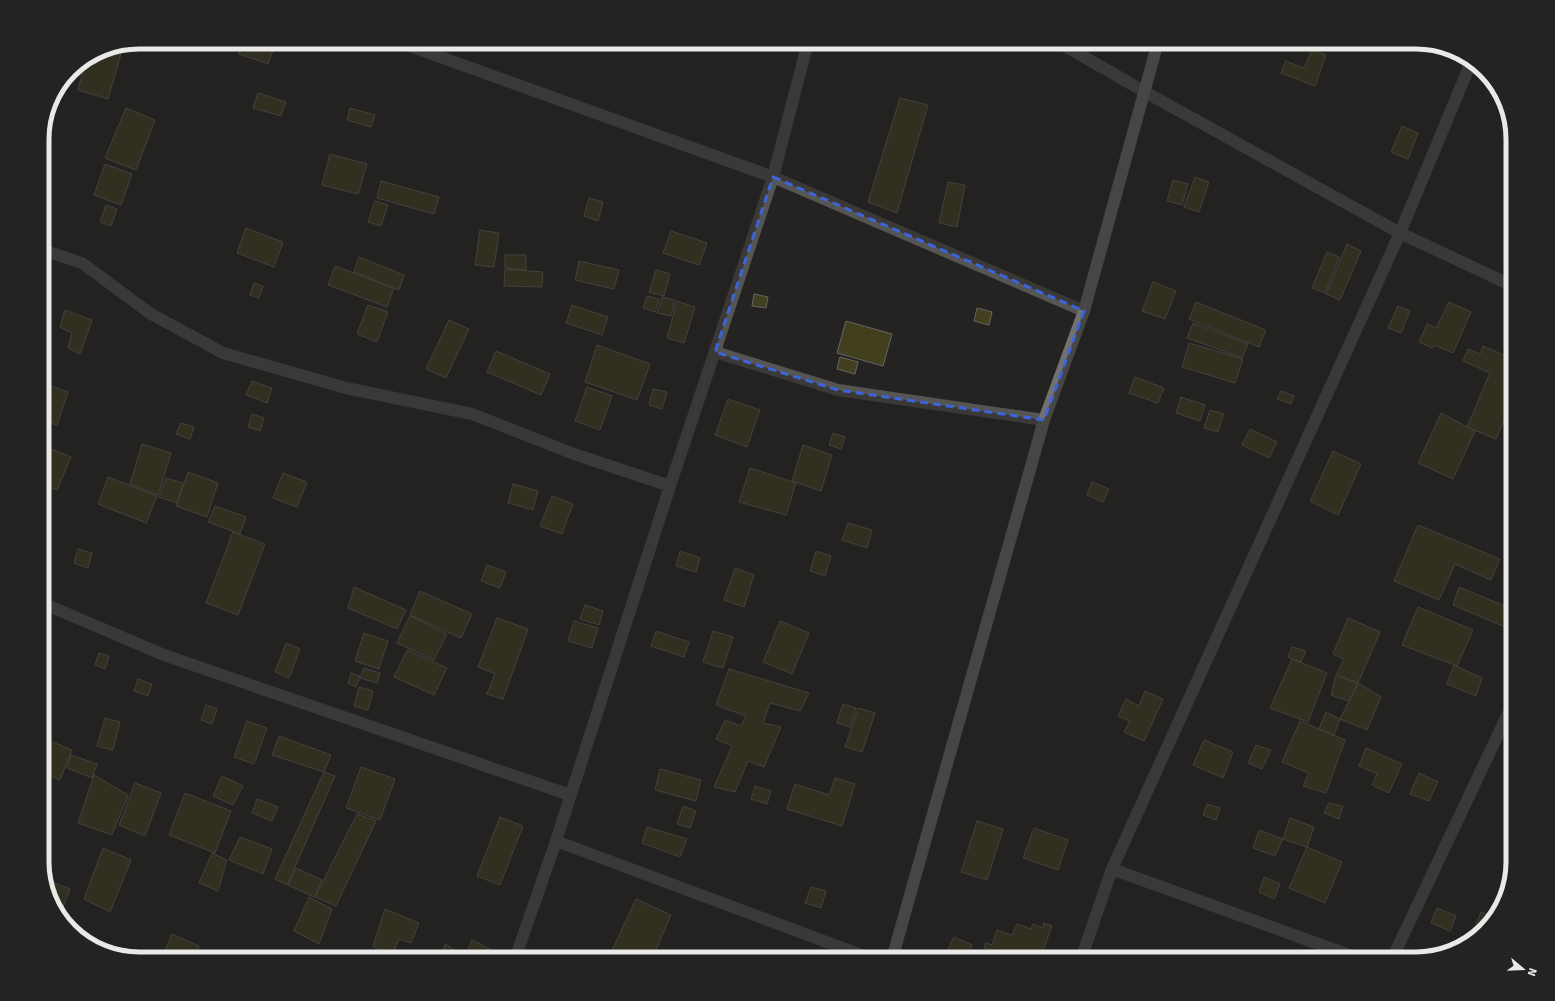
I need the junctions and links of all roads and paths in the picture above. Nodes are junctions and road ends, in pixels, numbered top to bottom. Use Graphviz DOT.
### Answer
graph roads {
  1 [pos="418,49"];
  2 [pos="806,49"];
  3 [pos="1070,49"];
  4 [pos="1156,49"];
  5 [pos="1469,67"];
  6 [pos="1145,92"];
  7 [pos="773,177"];
  8 [pos="1400,233"];
  9 [pos="49,252"];
  10 [pos="1506,283"];
  11 [pos="1084,311"];
  12 [pos="715,352"];
  13 [pos="1044,420"];
  14 [pos="670,486"];
  15 [pos="49,606"];
  16 [pos="1506,718"];
  17 [pos="570,795"];
  18 [pos="556,841"];
  19 [pos="1112,869"];
  20 [pos="517,952"];
  21 [pos="853,952"];
  22 [pos="894,952"];
  23 [pos="1083,952"];
  24 [pos="1341,952"];
  25 [pos="1395,952"];
  1 -- 7 [label="street"];
  2 -- 7 [label="street"];
  3 -- 6 [label="street"];
  4 -- 6 [label="street"];
  5 -- 8 [label="street"];
  6 -- 8 [label="street"];
  6 -- 11 [label="street"];
  7 -- 11 [label="street"];
  7 -- 12 [label="street"];
  8 -- 10 [label="street"];
  8 -- 19 [label="street"];
  9 -- 14 [label="street"];
  11 -- 13 [label="street"];
  12 -- 13 [label="street"];
  12 -- 14 [label="street"];
  13 -- 22 [label="street"];
  14 -- 17 [label="street"];
  15 -- 17 [label="street"];
  16 -- 25 [label="street"];
  17 -- 18 [label="street"];
  18 -- 20 [label="street"];
  18 -- 21 [label="street"];
  19 -- 23 [label="street"];
  19 -- 24 [label="street"];
}
